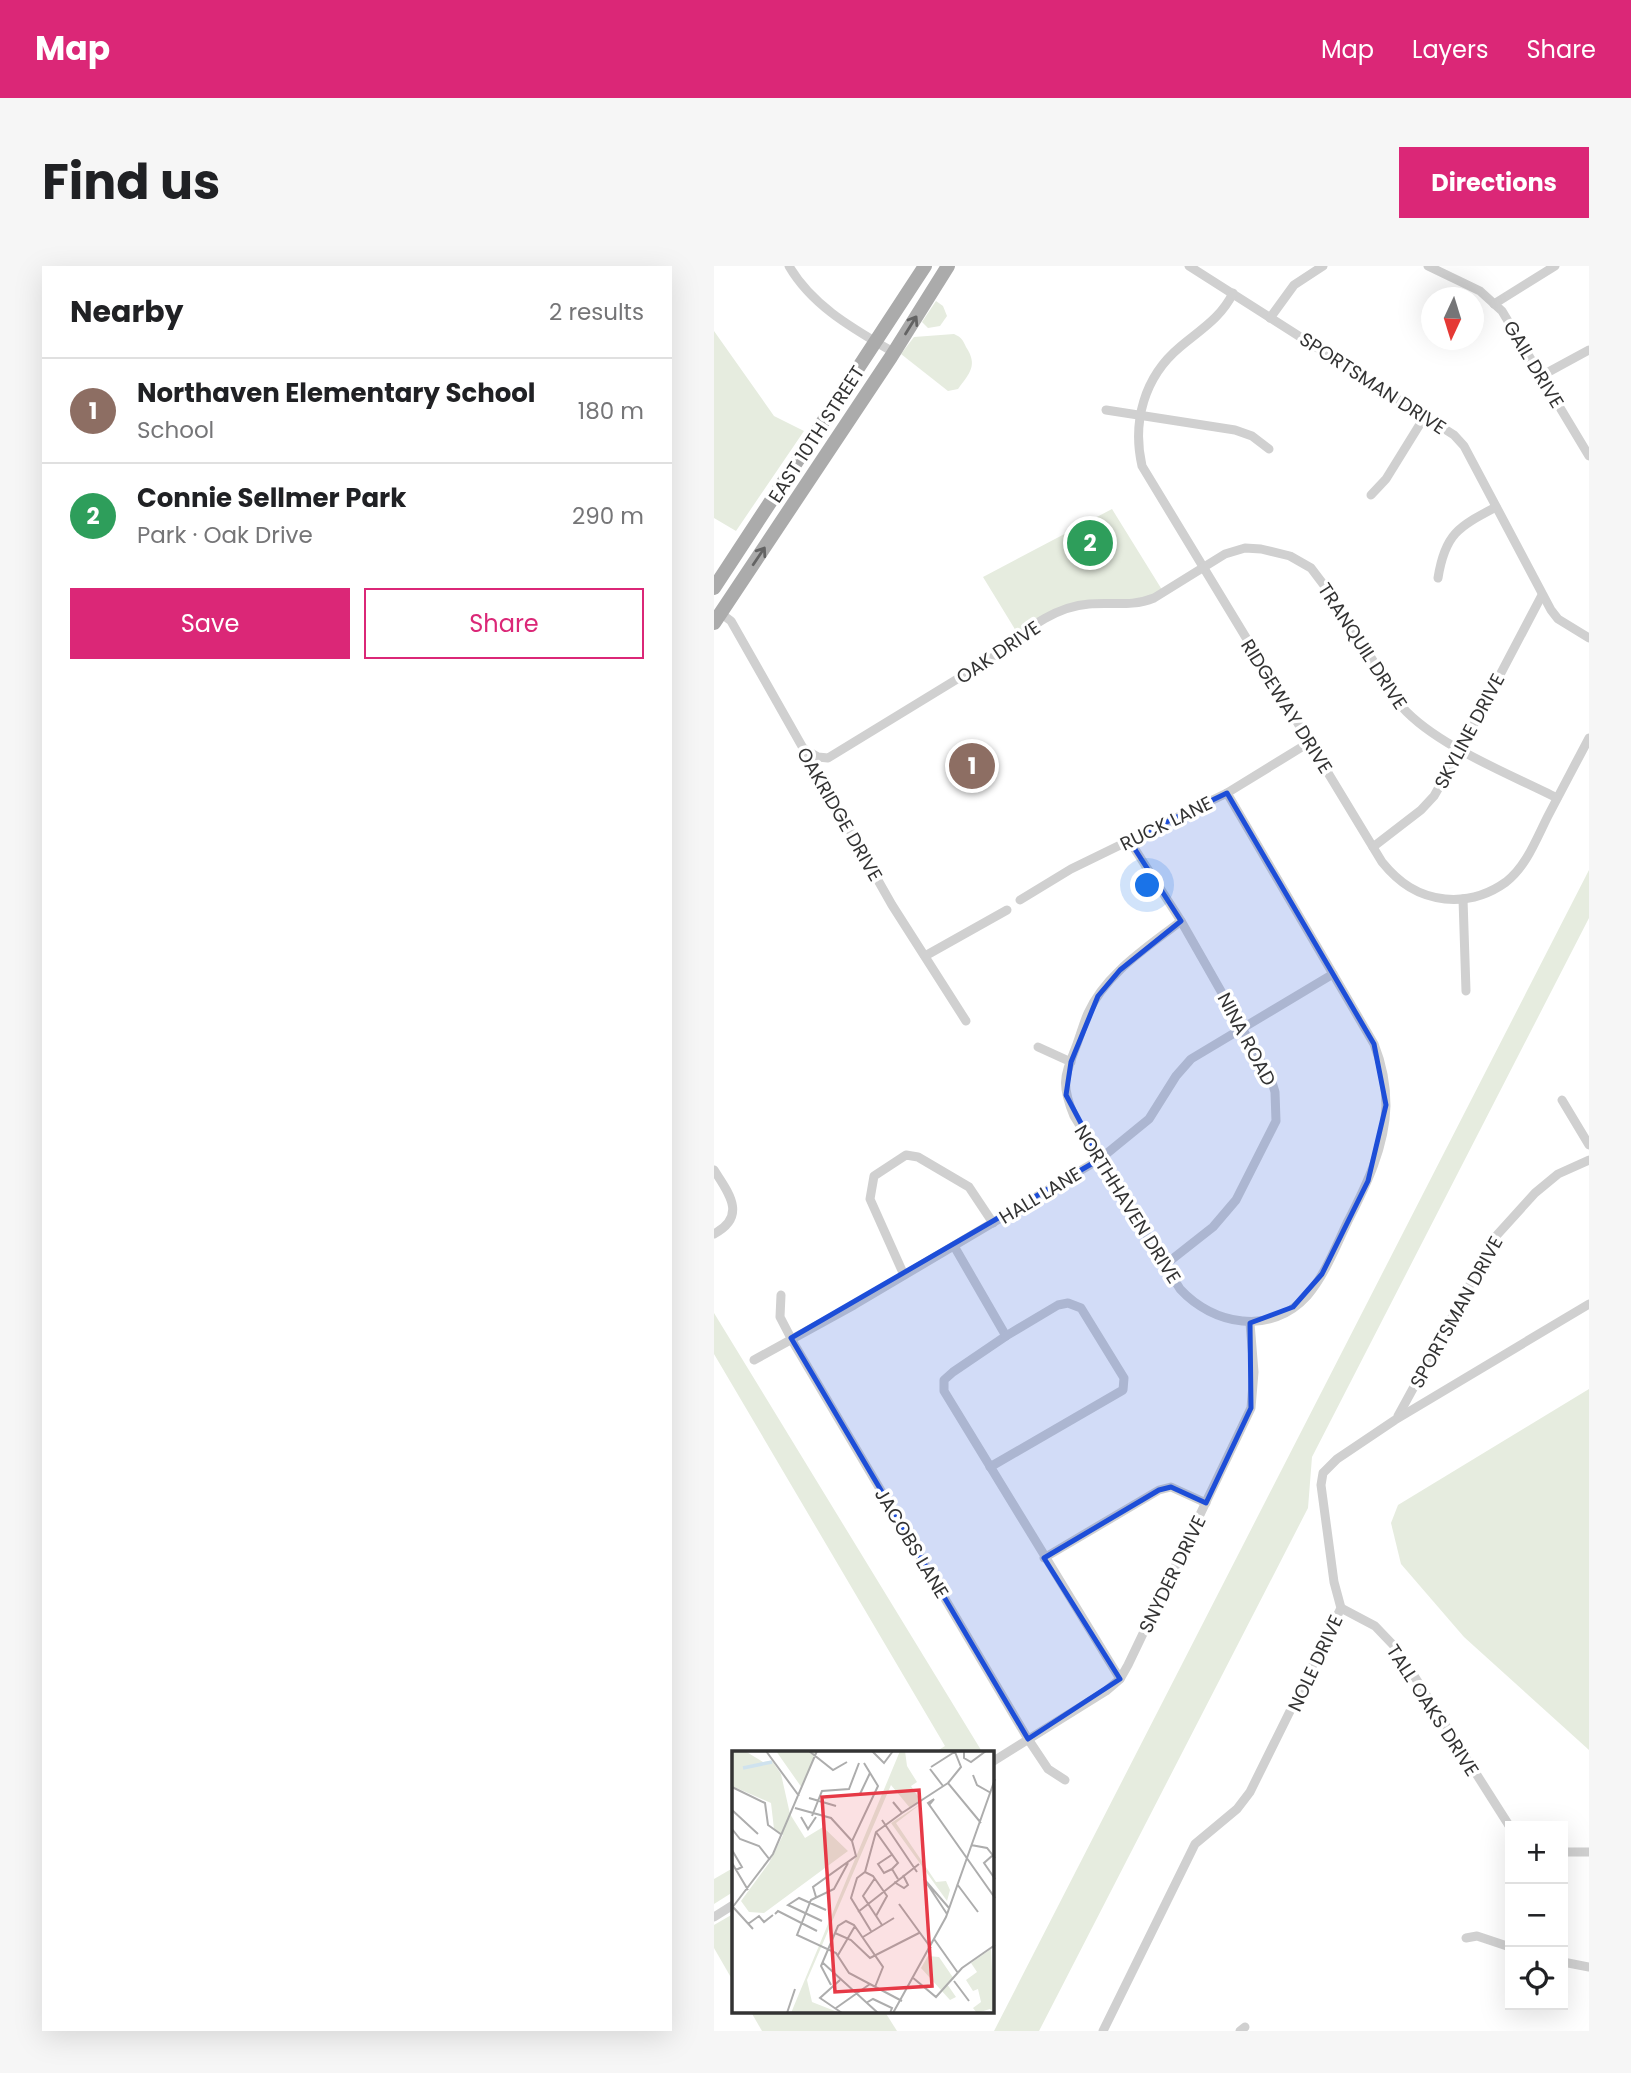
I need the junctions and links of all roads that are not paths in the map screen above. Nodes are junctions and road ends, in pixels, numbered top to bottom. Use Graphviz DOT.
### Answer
graph roads {
  1 [pos="789,266"];
  2 [pos="925,266"];
  3 [pos="948,266"];
  4 [pos="1189,266"];
  5 [pos="1323,266"];
  6 [pos="1428,266"];
  7 [pos="1555,266"];
  8 [pos="1233,293"];
  9 [pos="1494,304"];
  10 [pos="1270,318"];
  11 [pos="877,342"];
  12 [pos="1589,350"];
  13 [pos="893,352"];
  14 [pos="1541,376"];
  15 [pos="1106,410"];
  16 [pos="1139,416"];
  17 [pos="1425,416"];
  18 [pos="1269,449"];
  19 [pos="1589,456"];
  20 [pos="1371,495"];
  21 [pos="1496,507"];
  22 [pos="1202,568"];
  23 [pos="1438,578"];
  24 [pos="714,588"];
  25 [pos="1542,595"];
  26 [pos="716,615"];
  27 [pos="1589,638"];
  28 [pos="1589,738"];
  29 [pos="1310,742"];
  30 [pos="803,748"];
  31 [pos="1461,750"];
  32 [pos="1227,793"];
  33 [pos="1557,798"];
  34 [pos="1129,840"];
  35 [pos="1373,848"];
  36 [pos="1463,899"];
  37 [pos="1020,901"];
  38 [pos="1007,910"];
  39 [pos="1181,921"];
  40 [pos="925,956"];
  41 [pos="1333,974"];
  42 [pos="1466,991"];
  43 [pos="966,1021"];
  44 [pos="1242,1028"];
  45 [pos="1038,1047"];
  46 [pos="1070,1062"];
  47 [pos="1562,1100"];
  48 [pos="1589,1145"];
  49 [pos="1100,1159"];
  50 [pos="1589,1160"];
  51 [pos="714,1170"];
  52 [pos="993,1223"];
  53 [pos="714,1234"];
  54 [pos="954,1246"];
  55 [pos="1166,1264"];
  56 [pos="904,1275"];
  57 [pos="780,1295"];
  58 [pos="1589,1304"];
  59 [pos="1250,1323"];
  60 [pos="1006,1336"];
  61 [pos="791,1338"];
  62 [pos="754,1360"];
  63 [pos="1395,1420"];
  64 [pos="990,1467"];
  65 [pos="1206,1503"];
  66 [pos="1044,1558"];
  67 [pos="1341,1608"];
  68 [pos="1120,1679"];
  69 [pos="1028,1739"];
  70 [pos="994,1761"];
  71 [pos="1065,1780"];
  72 [pos="1506,1821"];
  73 [pos="1568,1852"];
  74 [pos="1589,1852"];
  75 [pos="732,1906"];
  76 [pos="714,1917"];
  77 [pos="1466,1938"];
  78 [pos="1505,1945"];
  79 [pos="1568,1963"];
  80 [pos="1589,1967"];
  81 [pos="1103,2031"];
  1 -- 11 [label="street"];
  2 -- 11 [label="main road, EAST 10TH STREET"];
  13 -- 3 [label="main road, EAST 10TH STREET, one-way"];
  4 -- 8 [label="street, SPORTSMAN DRIVE"];
  5 -- 10 [label="street"];
  6 -- 9 [label="street, GAIL DRIVE"];
  7 -- 9 [label="street"];
  8 -- 10 [label="street, SPORTSMAN DRIVE"];
  8 -- 16 [label="street, RIDGEWAY DRIVE"];
  9 -- 14 [label="street, GAIL DRIVE"];
  10 -- 17 [label="street, SPORTSMAN DRIVE"];
  11 -- 13 [label="street"];
  11 -- 24 [label="main road, EAST 10TH STREET"];
  12 -- 14 [label="street"];
  26 -- 13 [label="main road, EAST 10TH STREET, one-way"];
  14 -- 19 [label="street, GAIL DRIVE"];
  15 -- 16 [label="street"];
  16 -- 18 [label="street"];
  16 -- 22 [label="street, RIDGEWAY DRIVE"];
  17 -- 20 [label="street"];
  17 -- 21 [label="street, SPORTSMAN DRIVE"];
  21 -- 23 [label="street"];
  21 -- 25 [label="street, SPORTSMAN DRIVE"];
  22 -- 29 [label="street, RIDGEWAY DRIVE"];
  22 -- 30 [label="street, OAK DRIVE"];
  22 -- 31 [label="street, TRANQUIL DRIVE"];
  25 -- 27 [label="street, SPORTSMAN DRIVE"];
  25 -- 31 [label="street, SKYLINE DRIVE"];
  26 -- 30 [label="street, OAKRIDGE DRIVE"];
  28 -- 33 [label="street, RIDGEWAY DRIVE"];
  29 -- 32 [label="street, RUCK LANE"];
  29 -- 35 [label="street, RIDGEWAY DRIVE"];
  30 -- 40 [label="street, OAKRIDGE DRIVE"];
  31 -- 33 [label="street, TRANQUIL DRIVE"];
  31 -- 35 [label="street, SKYLINE DRIVE"];
  32 -- 34 [label="street, RUCK LANE"];
  32 -- 41 [label="street"];
  33 -- 36 [label="street, RIDGEWAY DRIVE"];
  34 -- 37 [label="street, RUCK LANE"];
  34 -- 39 [label="street, NINA ROAD"];
  35 -- 36 [label="street, RIDGEWAY DRIVE"];
  36 -- 42 [label="street"];
  38 -- 40 [label="street"];
  39 -- 44 [label="street, NINA ROAD"];
  39 -- 46 [label="street, NORTHHAVEN DRIVE"];
  40 -- 43 [label="street, OAKRIDGE DRIVE"];
  41 -- 44 [label="street, HALL LANE"];
  41 -- 59 [label="street"];
  44 -- 49 [label="street, HALL LANE"];
  44 -- 55 [label="street, NINA ROAD"];
  45 -- 46 [label="street"];
  46 -- 49 [label="street, NORTHHAVEN DRIVE"];
  47 -- 48 [label="street"];
  49 -- 52 [label="street, HALL LANE"];
  49 -- 55 [label="street, NORTHHAVEN DRIVE"];
  50 -- 63 [label="street, SPORTSMAN DRIVE"];
  51 -- 53 [label="street"];
  52 -- 54 [label="street, HALL LANE"];
  52 -- 56 [label="street"];
  54 -- 56 [label="street, HALL LANE"];
  54 -- 60 [label="street"];
  55 -- 59 [label="street, NORTHHAVEN DRIVE"];
  56 -- 61 [label="street, HALL LANE"];
  57 -- 61 [label="street, JACOBS LANE"];
  58 -- 63 [label="street, NOLE DRIVE"];
  59 -- 65 [label="street, SNYDER DRIVE"];
  60 -- 64 [label="street"];
  60 -- 64 [label="street"];
  61 -- 62 [label="street, HALL LANE"];
  61 -- 69 [label="street, JACOBS LANE"];
  63 -- 67 [label="street, NOLE DRIVE"];
  64 -- 66 [label="street"];
  65 -- 66 [label="street"];
  65 -- 68 [label="street, SNYDER DRIVE"];
  66 -- 68 [label="street"];
  67 -- 72 [label="street, TALL OAKS DRIVE"];
  67 -- 81 [label="street, NOLE DRIVE"];
  68 -- 69 [label="street, SNYDER DRIVE"];
  69 -- 70 [label="street, SNYDER DRIVE"];
  69 -- 71 [label="street, JACOBS LANE"];
  73 -- 74 [label="street"];
  75 -- 76 [label="street"];
  77 -- 78 [label="street"];
  79 -- 80 [label="street"];
}
